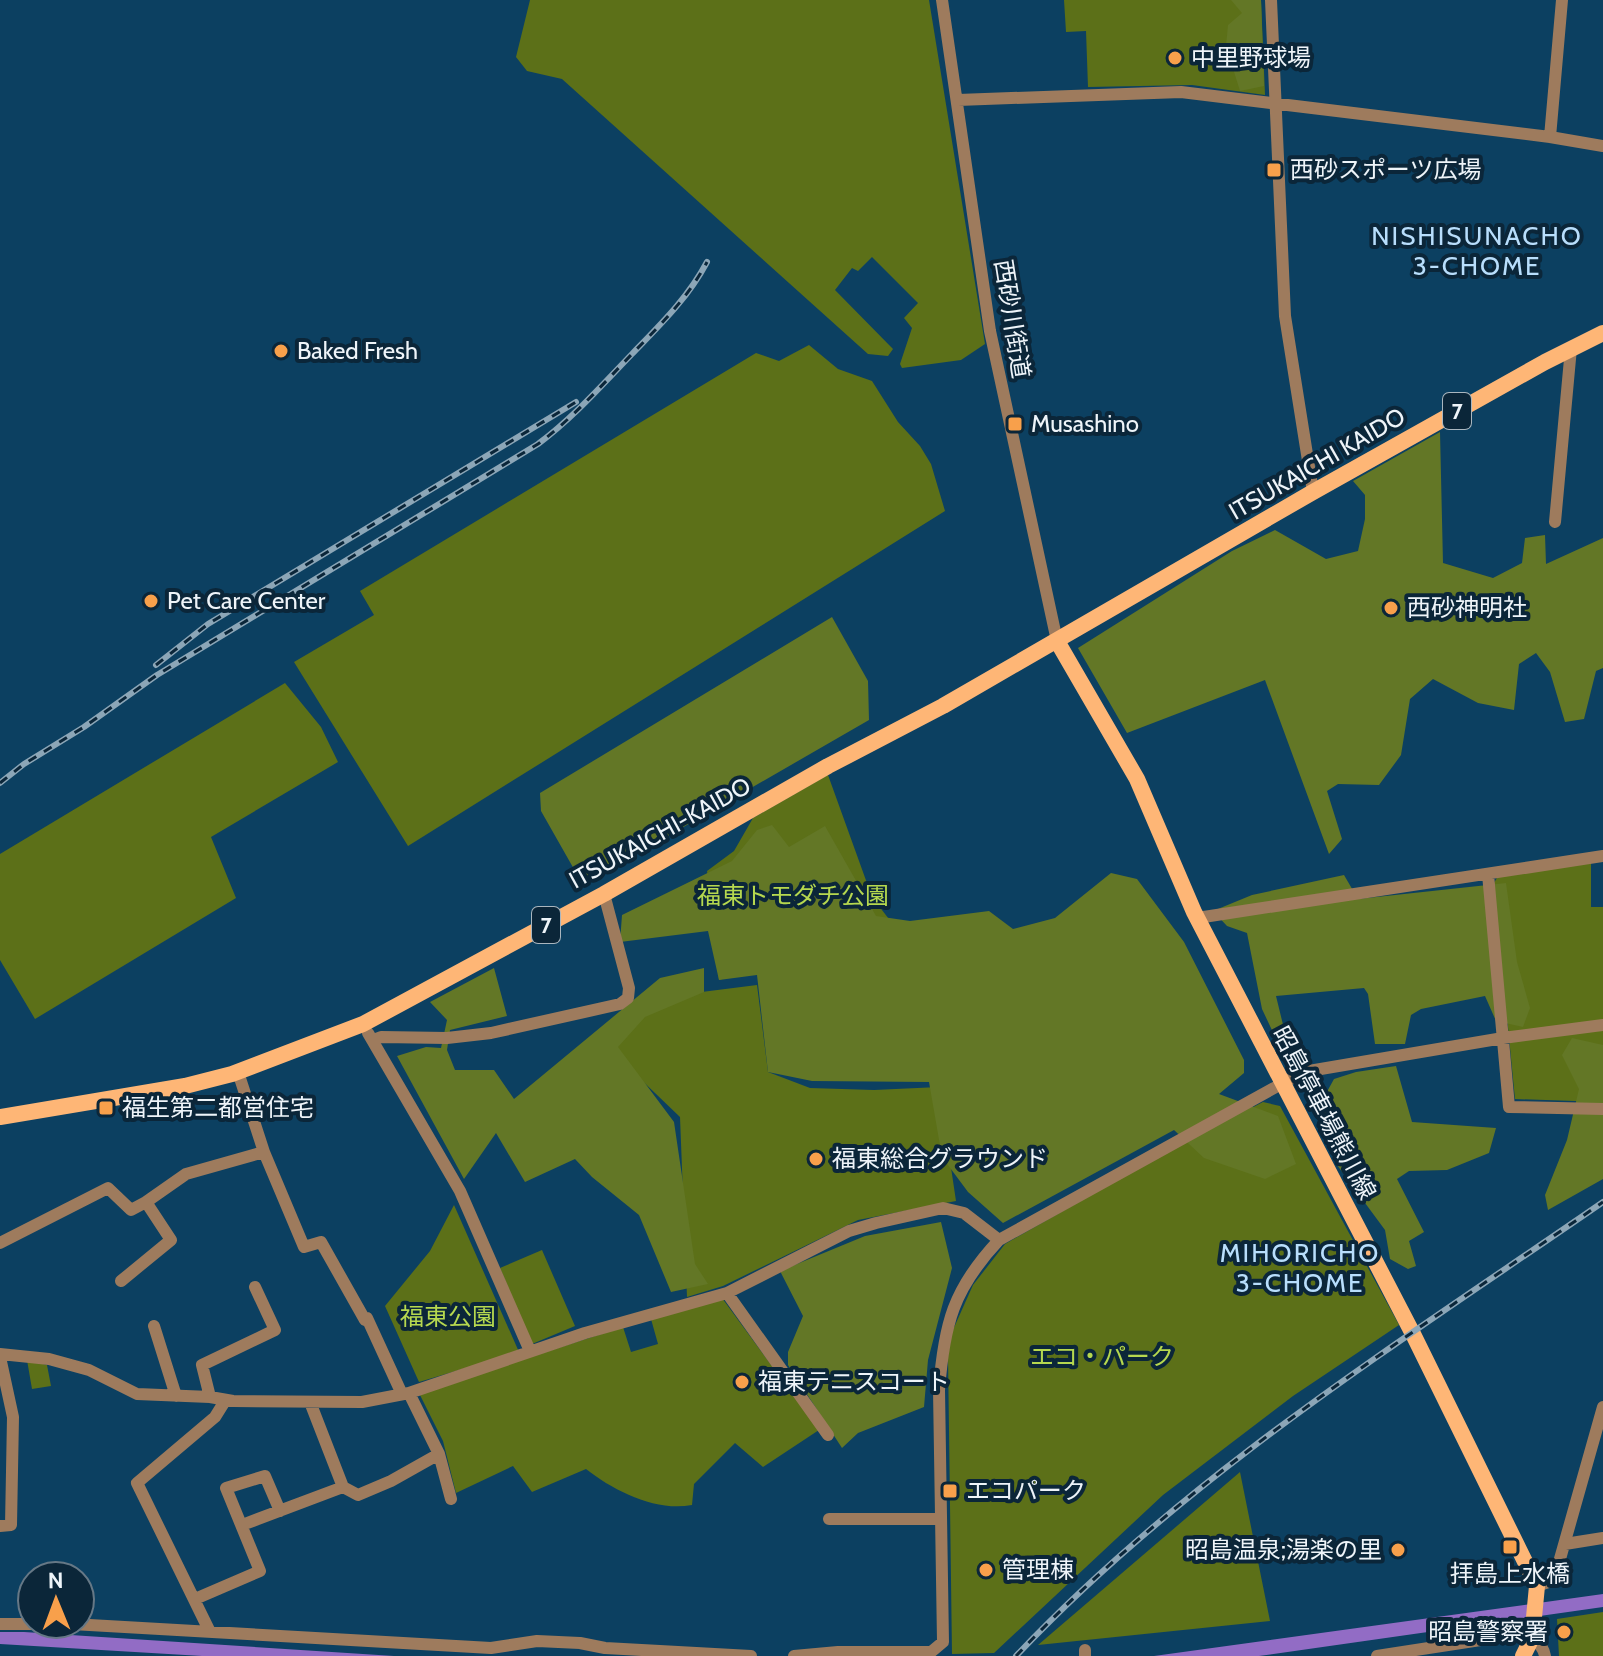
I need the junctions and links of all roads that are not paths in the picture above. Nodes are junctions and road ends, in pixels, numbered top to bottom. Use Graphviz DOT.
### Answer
graph roads {
  1 [pos="942,0"];
  2 [pos="1271,0"];
  3 [pos="1562,0"];
  4 [pos="958,100"];
  5 [pos="1275,103"];
  6 [pos="1550,137"];
  7 [pos="1603,146"];
  8 [pos="1603,333"];
  9 [pos="1571,348"];
  10 [pos="1313,492"];
  11 [pos="1555,522"];
  12 [pos="1057,641"];
  13 [pos="1603,856"];
  14 [pos="1488,874"];
  15 [pos="604,894"];
  16 [pos="1197,918"];
  17 [pos="363,1024"];
  18 [pos="1603,1025"];
  19 [pos="1503,1038"];
  20 [pos="373,1040"];
  21 [pos="238,1072"];
  22 [pos="1280,1083"];
  23 [pos="1603,1109"];
  24 [pos="0,1117"];
  25 [pos="264,1152"];
  26 [pos="146,1202"];
  27 [pos="999,1240"];
  28 [pos="0,1243"];
  29 [pos="121,1281"];
  30 [pos="255,1287"];
  31 [pos="727,1293"];
  32 [pos="154,1326"];
  33 [pos="530,1351"];
  34 [pos="0,1355"];
  35 [pos="405,1393"];
  36 [pos="176,1396"];
  37 [pos="210,1397"];
  38 [pos="225,1401"];
  39 [pos="310,1402"];
  40 [pos="1603,1407"];
  41 [pos="828,1435"];
  42 [pos="439,1454"];
  43 [pos="343,1487"];
  44 [pos="451,1499"];
  45 [pos="280,1511"];
  46 [pos="829,1519"];
  47 [pos="941,1519"];
  48 [pos="242,1525"];
  49 [pos="0,1526"];
  50 [pos="1603,1538"];
  51 [pos="1565,1544"];
  52 [pos="1537,1593"];
  53 [pos="195,1599"];
  54 [pos="96,1625"];
  55 [pos="209,1630"];
  56 [pos="1533,1631"];
  57 [pos="838,1654"];
  58 [pos="751,1656"];
  59 [pos="794,1656"];
  60 [pos="1377,1656"];
  61 [pos="1523,1656"];
  62 [pos="1545,1656"];
  1 -- 4 [label="street, 西砂川街道"];
  2 -- 5 [label="street"];
  3 -- 6 [label="street"];
  4 -- 5 [label="street"];
  4 -- 12 [label="street, 西砂川街道"];
  5 -- 6 [label="street"];
  5 -- 10 [label="street"];
  6 -- 7 [label="street"];
  8 -- 9 [label="main road, ITSUKAICHI KAIDO / 7"];
  9 -- 10 [label="main road, ITSUKAICHI KAIDO / 7"];
  9 -- 11 [label="street"];
  10 -- 12 [label="main road, ITSUKAICHI KAIDO / 7"];
  12 -- 15 [label="main road, ITSUKAICHI-KAIDO / 7"];
  12 -- 16 [label="main road, 昭島停車場熊川線"];
  13 -- 14 [label="street"];
  14 -- 16 [label="street"];
  14 -- 19 [label="street"];
  15 -- 17 [label="main road, ITSUKAICHI-KAIDO / 7"];
  15 -- 20 [label="street"];
  16 -- 22 [label="main road, 昭島停車場熊川線"];
  17 -- 20 [label="street"];
  17 -- 21 [label="main road, ITSUKAICHI-KAIDO / 7"];
  18 -- 19 [label="street"];
  19 -- 22 [label="street"];
  19 -- 23 [label="street"];
  20 -- 33 [label="street"];
  21 -- 24 [label="main road, ITSUKAICHI-KAIDO / 7"];
  21 -- 25 [label="street"];
  22 -- 27 [label="street"];
  22 -- 52 [label="main road, 昭島停車場熊川線"];
  25 -- 26 [label="street"];
  25 -- 35 [label="street"];
  26 -- 28 [label="street"];
  26 -- 29 [label="street"];
  27 -- 31 [label="street"];
  27 -- 47 [label="street"];
  30 -- 37 [label="street"];
  31 -- 33 [label="street"];
  31 -- 41 [label="street"];
  32 -- 36 [label="street"];
  33 -- 35 [label="street"];
  34 -- 36 [label="street"];
  34 -- 49 [label="street"];
  35 -- 39 [label="street"];
  35 -- 42 [label="street"];
  36 -- 37 [label="street"];
  37 -- 38 [label="street"];
  38 -- 39 [label="street"];
  38 -- 53 [label="street"];
  39 -- 43 [label="street"];
  40 -- 51 [label="street"];
  42 -- 43 [label="street"];
  42 -- 44 [label="street"];
  43 -- 45 [label="street"];
  45 -- 48 [label="street"];
  45 -- 48 [label="street"];
  46 -- 47 [label="street"];
  47 -- 57 [label="street"];
  48 -- 53 [label="street"];
  50 -- 51 [label="street"];
  51 -- 52 [label="street"];
  52 -- 56 [label="main road, 昭島停車場熊川線"];
  53 -- 55 [label="street"];
  54 -- 55 [label="street"];
  55 -- 58 [label="street"];
  56 -- 60 [label="street"];
  56 -- 61 [label="main road, 昭島停車場熊川線"];
  56 -- 62 [label="street"];
  57 -- 59 [label="street"];
}
